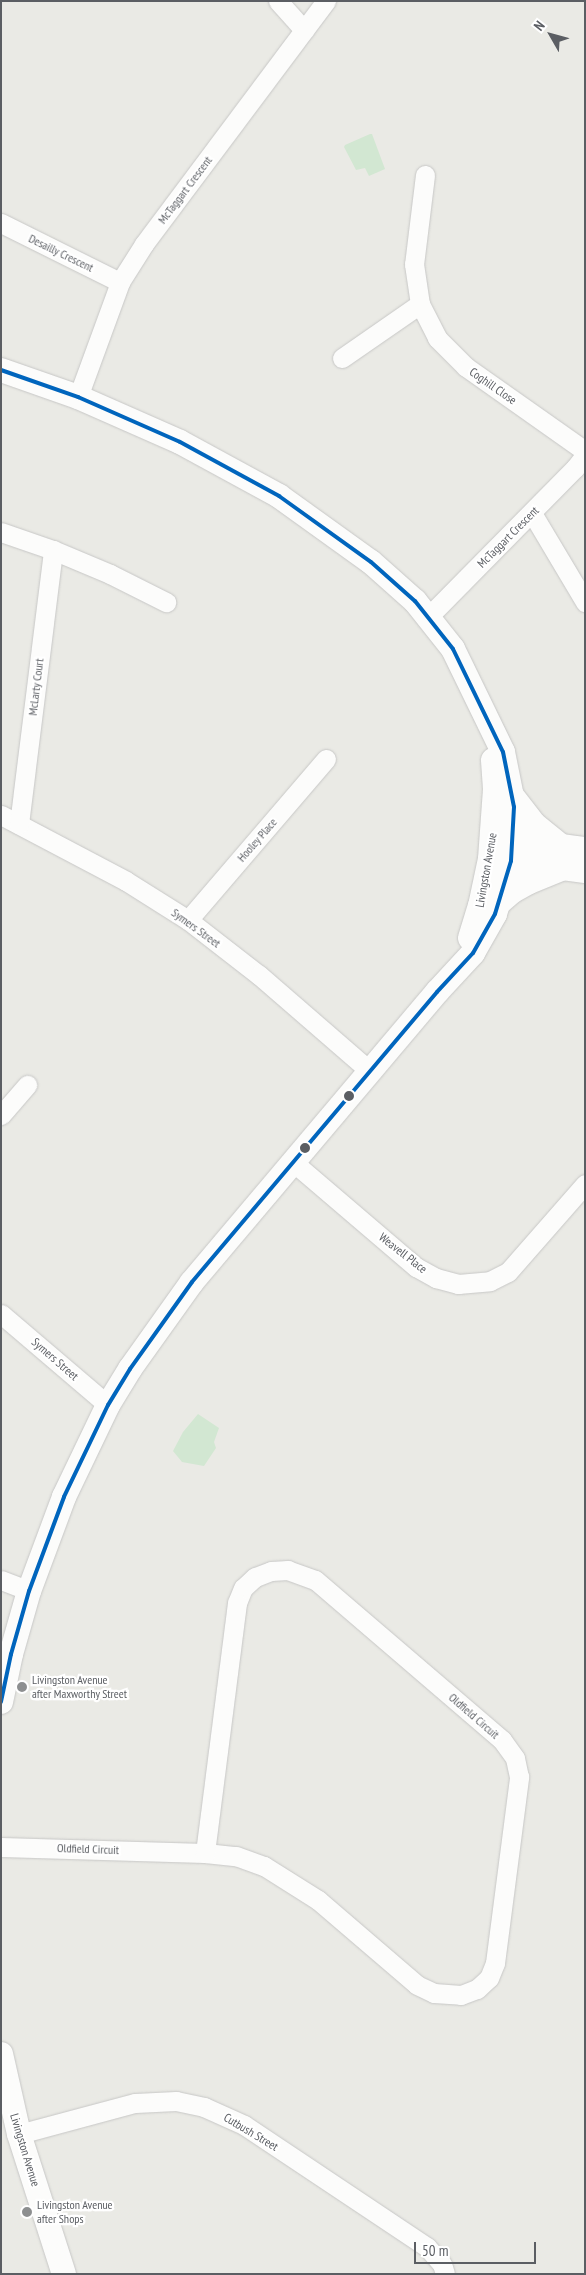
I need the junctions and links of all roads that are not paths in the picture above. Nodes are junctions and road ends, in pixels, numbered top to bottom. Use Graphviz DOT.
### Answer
graph roads {
  1 [pos="278,1"];
  2 [pos="326,1"];
  3 [pos="304,30"];
  4 [pos="425,175"];
  5 [pos="1,223"];
  6 [pos="120,282"];
  7 [pos="420,304"];
  8 [pos="342,358"];
  9 [pos="1,370"];
  10 [pos="78,397"];
  11 [pos="585,450"];
  12 [pos="585,455"];
  13 [pos="532,513"];
  14 [pos="1,532"];
  15 [pos="54,550"];
  16 [pos="166,602"];
  17 [pos="585,602"];
  18 [pos="429,616"];
  19 [pos="484,709"];
  20 [pos="326,759"];
  21 [pos="514,797"];
  22 [pos="1,815"];
  23 [pos="19,824"];
  24 [pos="502,849"];
  25 [pos="585,850"];
  26 [pos="570,862"];
  27 [pos="499,903"];
  28 [pos="188,920"];
  29 [pos="437,992"];
  30 [pos="370,1071"];
  31 [pos="27,1085"];
  32 [pos="1,1115"];
  33 [pos="293,1162"];
  34 [pos="585,1184"];
  35 [pos="1,1314"];
  36 [pos="108,1405"];
  37 [pos="1,1580"];
  38 [pos="29,1591"];
  39 [pos="1,1702"];
  40 [pos="1,1847"];
  41 [pos="205,1853"];
  42 [pos="1,2054"];
  43 [pos="19,2134"];
  44 [pos="64,2274"];
  45 [pos="445,2274"];
  1 -- 3 [label="street"];
  2 -- 3 [label="street, McTaggart Crescent"];
  3 -- 6 [label="street, McTaggart Crescent"];
  4 -- 7 [label="street, Coghill Close"];
  5 -- 6 [label="street, Desailly Crescent"];
  6 -- 10 [label="street, McTaggart Crescent"];
  7 -- 8 [label="street"];
  7 -- 11 [label="street, Coghill Close"];
  9 -- 10 [label="street, Livingston Avenue"];
  10 -- 18 [label="street, Livingston Avenue"];
  12 -- 13 [label="street, McTaggart Crescent"];
  13 -- 17 [label="street"];
  13 -- 18 [label="street, McTaggart Crescent"];
  14 -- 15 [label="street"];
  15 -- 16 [label="street"];
  15 -- 23 [label="street, McLarty Court"];
  18 -- 19 [label="street, Livingston Avenue"];
  19 -- 21 [label="street, Livingston Avenue"];
  19 -- 24 [label="street, Livingston Avenue"];
  20 -- 28 [label="street, Hooley Place"];
  21 -- 24 [label="street, Livingston Avenue"];
  21 -- 26 [label="street"];
  22 -- 23 [label="street, Symers Street"];
  23 -- 28 [label="street, Symers Street"];
  24 -- 26 [label="street"];
  24 -- 27 [label="street, Livingston Avenue"];
  24 -- 29 [label="street, Livingston Avenue"];
  25 -- 26 [label="street"];
  26 -- 27 [label="street"];
  27 -- 29 [label="street, Livingston Avenue"];
  28 -- 30 [label="street, Symers Street"];
  29 -- 30 [label="street, Livingston Avenue"];
  30 -- 33 [label="street, Livingston Avenue"];
  31 -- 32 [label="street"];
  33 -- 34 [label="street, Weavell Place"];
  33 -- 36 [label="street, Livingston Avenue"];
  35 -- 36 [label="street, Symers Street"];
  36 -- 38 [label="street, Livingston Avenue"];
  37 -- 38 [label="street"];
  38 -- 39 [label="street, Livingston Avenue"];
  40 -- 41 [label="street, Oldfield Circuit"];
  41 -- 41 [label="street, Oldfield Circuit"];
  42 -- 43 [label="street, Livingston Avenue"];
  43 -- 44 [label="street, Livingston Avenue"];
  43 -- 45 [label="street, Cutbush Street"];
}
